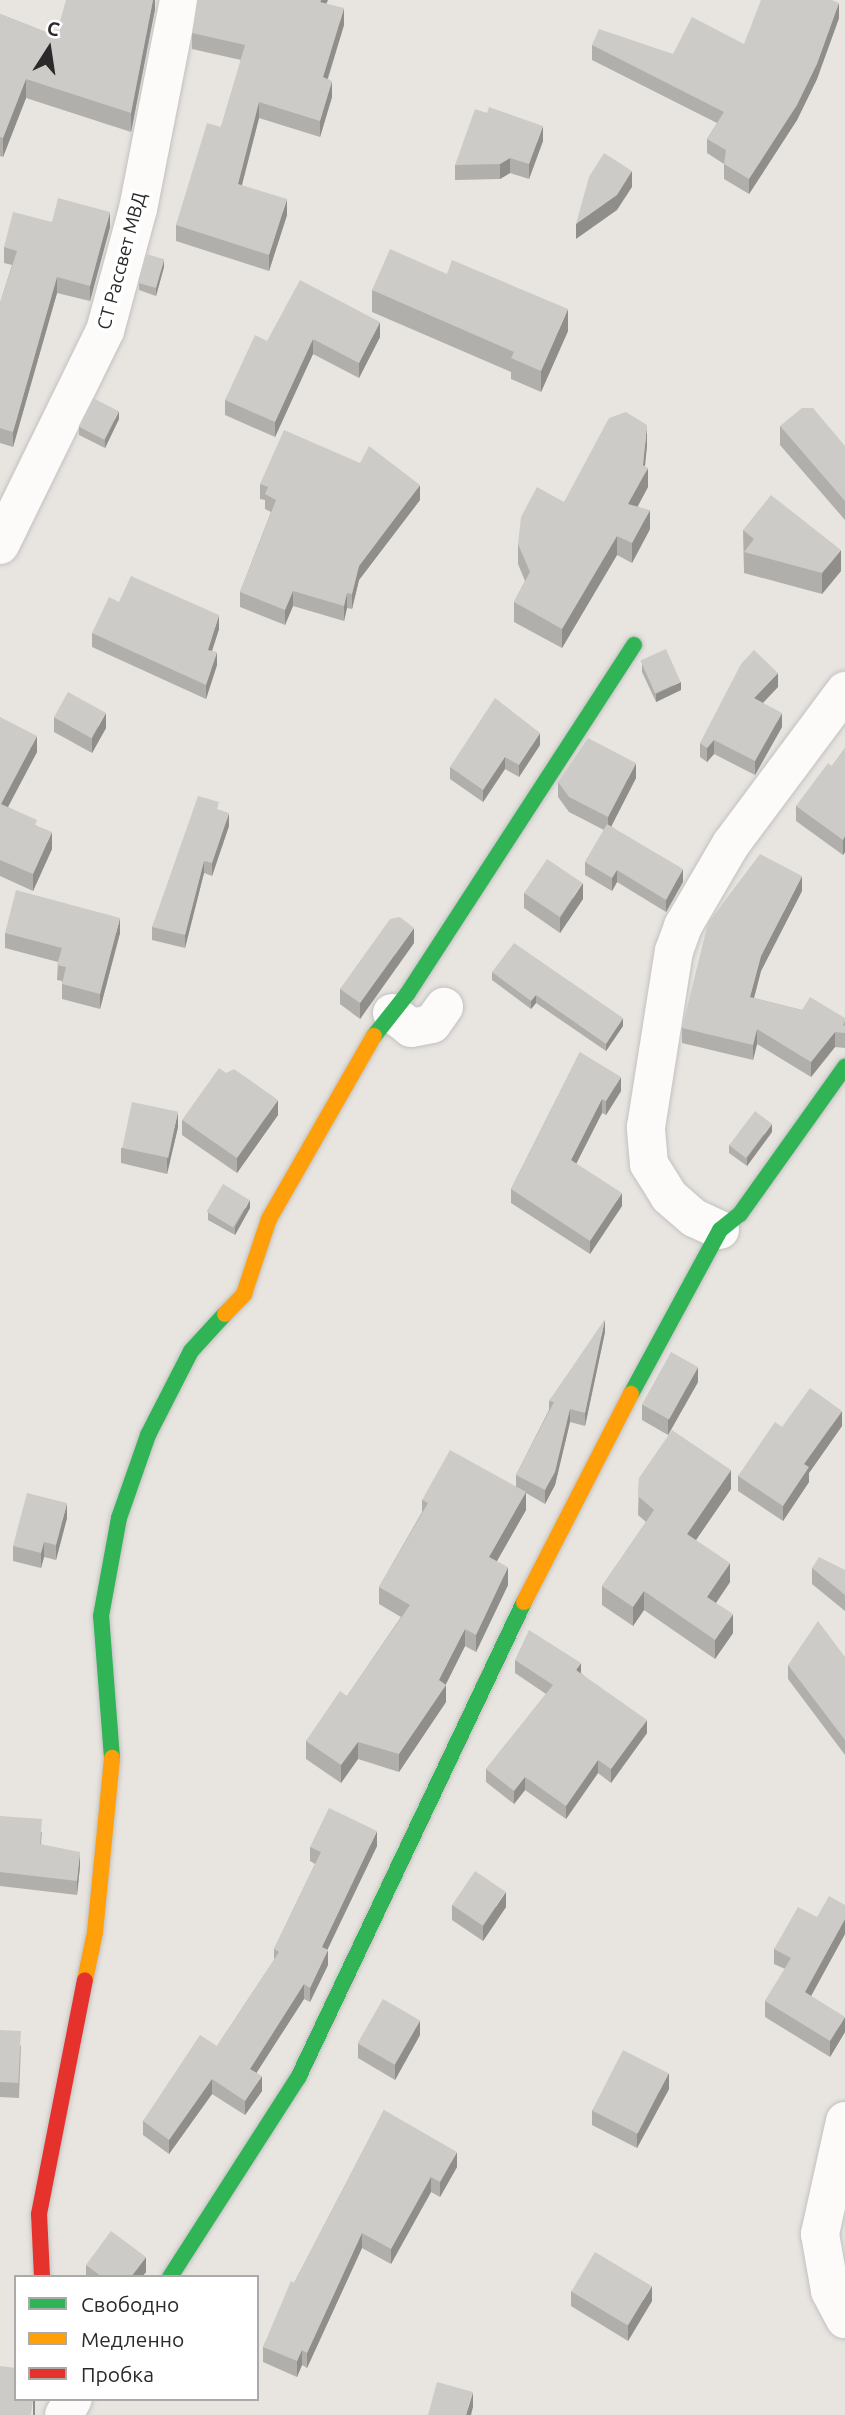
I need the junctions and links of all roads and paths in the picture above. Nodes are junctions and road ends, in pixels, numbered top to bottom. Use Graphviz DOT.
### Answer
graph roads {
  1 [pos="179,0"];
  2 [pos="0,545"];
  3 [pos="634,645"];
  4 [pos="845,691"];
  5 [pos="444,1007"];
  6 [pos="392,1013"];
  7 [pos="845,1067"];
  8 [pos="720,1230"];
  9 [pos="845,2121"];
  10 [pos="42,2275"];
  11 [pos="171,2275"];
  12 [pos="845,2319"];
  1 -- 2 [label="street, СТ Рассвет МВД"];
  3 -- 6 [label="street"];
  4 -- 8 [label="street"];
  5 -- 6 [label="street"];
  6 -- 10 [label="street"];
  7 -- 8 [label="street"];
  8 -- 11 [label="street"];
  9 -- 12 [label="street"];
}
